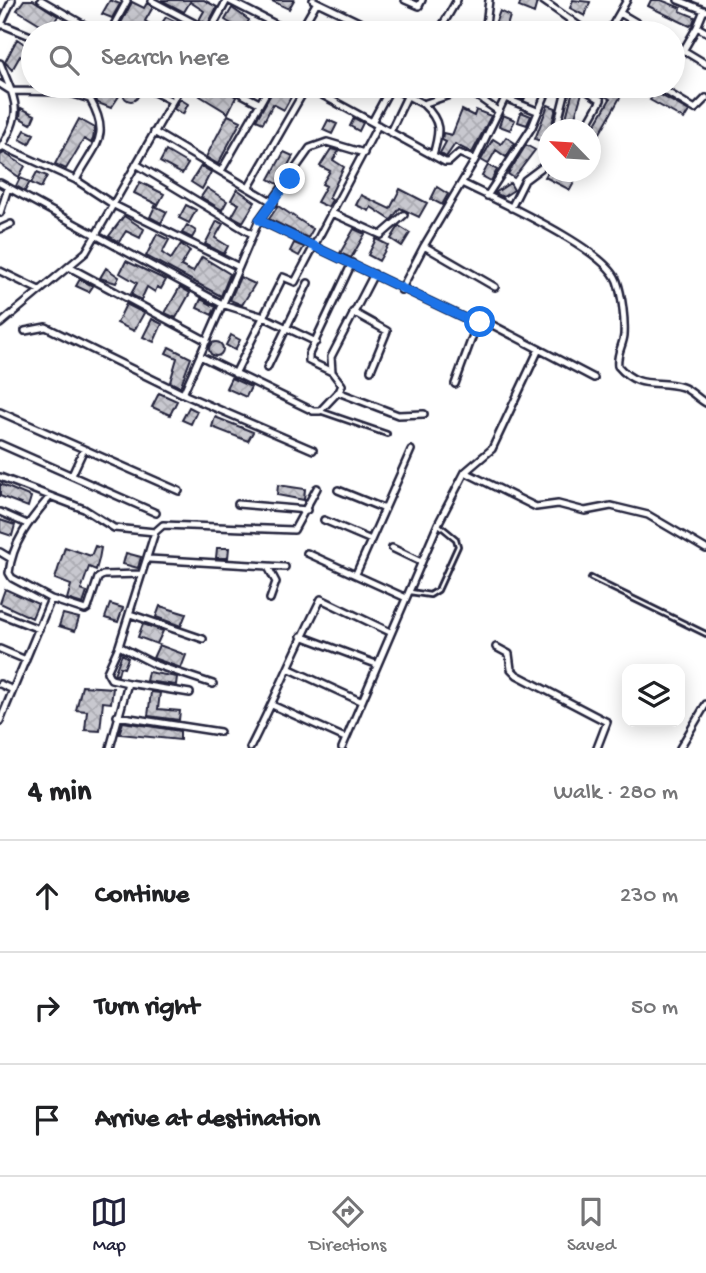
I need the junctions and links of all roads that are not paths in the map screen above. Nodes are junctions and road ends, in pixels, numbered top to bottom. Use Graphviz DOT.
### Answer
graph roads {
  1 [pos="12,0"];
  2 [pos="41,0"];
  3 [pos="125,0"];
  4 [pos="227,0"];
  5 [pos="405,0"];
  6 [pos="422,0"];
  7 [pos="457,0"];
  8 [pos="489,0"];
  9 [pos="542,0"];
  10 [pos="627,0"];
  11 [pos="678,0"];
  12 [pos="152,1"];
  13 [pos="315,1"];
  14 [pos="705,11"];
  15 [pos="621,13"];
  16 [pos="571,20"];
  17 [pos="77,21"];
  18 [pos="116,21"];
  19 [pos="189,21"];
  20 [pos="217,21"];
  21 [pos="269,21"];
  22 [pos="305,21"];
  23 [pos="357,21"];
  24 [pos="445,21"];
  25 [pos="486,21"];
  26 [pos="616,21"];
  27 [pos="634,21"];
  28 [pos="1,25"];
  29 [pos="696,27"];
  30 [pos="21,32"];
  31 [pos="706,33"];
  32 [pos="685,47"];
  33 [pos="685,52"];
  34 [pos="0,63"];
  35 [pos="706,64"];
  36 [pos="0,84"];
  37 [pos="11,92"];
  38 [pos="21,92"];
  39 [pos="87,98"];
  40 [pos="166,98"];
  41 [pos="174,98"];
  42 [pos="250,98"];
  43 [pos="263,98"];
  44 [pos="299,98"];
  45 [pos="385,98"];
  46 [pos="406,98"];
  47 [pos="411,98"];
  48 [pos="441,98"];
  49 [pos="480,98"];
  50 [pos="504,98"];
  51 [pos="507,98"];
  52 [pos="543,98"];
  53 [pos="565,98"];
  54 [pos="598,98"];
  55 [pos="677,98"];
  56 [pos="706,98"];
  57 [pos="331,99"];
  58 [pos="172,101"];
  59 [pos="260,103"];
  60 [pos="423,104"];
  61 [pos="498,111"];
  62 [pos="537,111"];
  63 [pos="559,119"];
  64 [pos="590,119"];
  65 [pos="375,123"];
  66 [pos="154,132"];
  67 [pos="390,132"];
  68 [pos="1,147"];
  69 [pos="364,153"];
  70 [pos="433,155"];
  71 [pos="475,160"];
  72 [pos="136,164"];
  73 [pos="538,170"];
  74 [pos="221,171"];
  75 [pos="76,180"];
  76 [pos="0,183"];
  77 [pos="462,183"];
  78 [pos="249,187"];
  79 [pos="8,188"];
  80 [pos="487,196"];
  81 [pos="274,203"];
  82 [pos="114,205"];
  83 [pos="511,208"];
  84 [pos="0,213"];
  85 [pos="332,213"];
  86 [pos="404,215"];
  87 [pos="259,220"];
  88 [pos="11,224"];
  89 [pos="0,229"];
  90 [pos="252,234"];
  91 [pos="94,237"];
  92 [pos="314,246"];
  93 [pos="424,246"];
  94 [pos="352,264"];
  95 [pos="69,267"];
  96 [pos="239,267"];
  97 [pos="0,271"];
  98 [pos="374,274"];
  99 [pos="308,283"];
  100 [pos="495,287"];
  101 [pos="39,290"];
  102 [pos="401,290"];
  103 [pos="222,304"];
  104 [pos="353,312"];
  105 [pos="264,317"];
  106 [pos="0,324"];
  107 [pos="477,324"];
  108 [pos="286,327"];
  109 [pos="25,331"];
  110 [pos="207,341"];
  111 [pos="316,342"];
  112 [pos="539,349"];
  113 [pos="200,356"];
  114 [pos="267,368"];
  115 [pos="371,370"];
  116 [pos="332,372"];
  117 [pos="235,374"];
  118 [pos="594,377"];
  119 [pos="454,384"];
  120 [pos="338,392"];
  121 [pos="183,394"];
  122 [pos="706,403"];
  123 [pos="320,411"];
  124 [pos="0,412"];
  125 [pos="424,414"];
  126 [pos="387,434"];
  127 [pos="0,444"];
  128 [pos="84,449"];
  129 [pos="313,450"];
  130 [pos="411,450"];
  131 [pos="466,472"];
  132 [pos="72,475"];
  133 [pos="0,477"];
  134 [pos="317,488"];
  135 [pos="338,490"];
  136 [pos="179,491"];
  137 [pos="48,498"];
  138 [pos="238,504"];
  139 [pos="385,509"];
  140 [pos="307,510"];
  141 [pos="0,512"];
  142 [pos="156,513"];
  143 [pos="324,520"];
  144 [pos="27,524"];
  145 [pos="438,524"];
  146 [pos="155,532"];
  147 [pos="371,540"];
  148 [pos="392,548"];
  149 [pos="706,549"];
  150 [pos="0,552"];
  151 [pos="307,553"];
  152 [pos="10,558"];
  153 [pos="149,559"];
  154 [pos="421,562"];
  155 [pos="268,567"];
  156 [pos="285,567"];
  157 [pos="142,573"];
  158 [pos="356,574"];
  159 [pos="591,578"];
  160 [pos="406,595"];
  161 [pos="51,599"];
  162 [pos="270,599"];
  163 [pos="0,614"];
  164 [pos="130,614"];
  165 [pos="39,629"];
  166 [pos="390,632"];
  167 [pos="706,634"];
  168 [pos="301,636"];
  169 [pos="203,639"];
  170 [pos="119,646"];
  171 [pos="496,647"];
  172 [pos="0,649"];
  173 [pos="26,660"];
  174 [pos="376,664"];
  175 [pos="288,668"];
  176 [pos="128,683"];
  177 [pos="0,684"];
  178 [pos="213,684"];
  179 [pos="13,690"];
  180 [pos="191,693"];
  181 [pos="360,701"];
  182 [pos="706,704"];
  183 [pos="272,705"];
  184 [pos="117,716"];
  185 [pos="0,721"];
  186 [pos="220,732"];
  187 [pos="345,737"];
  188 [pos="110,748"];
  189 [pos="250,748"];
  190 [pos="342,748"];
  191 [pos="597,748"];
  192 [pos="680,748"];
  1 -- 28 [label="street"];
  2 -- 17 [label="street"];
  3 -- 18 [label="street"];
  4 -- 20 [label="street"];
  4 -- 21 [label="street"];
  5 -- 6 [label="street"];
  7 -- 24 [label="street"];
  8 -- 25 [label="street"];
  9 -- 16 [label="street"];
  10 -- 15 [label="street"];
  11 -- 14 [label="street"];
  12 -- 19 [label="street"];
  13 -- 22 [label="street"];
  13 -- 23 [label="street"];
  14 -- 29 [label="street"];
  15 -- 26 [label="street"];
  15 -- 27 [label="street"];
  28 -- 30 [label="street"];
  29 -- 31 [label="street"];
  29 -- 32 [label="street"];
  33 -- 35 [label="street"];
  34 -- 37 [label="street"];
  36 -- 37 [label="street"];
  37 -- 38 [label="street"];
  37 -- 68 [label="street"];
  39 -- 75 [label="street"];
  40 -- 58 [label="street"];
  41 -- 58 [label="street"];
  42 -- 59 [label="street"];
  43 -- 59 [label="street"];
  44 -- 78 [label="street"];
  45 -- 65 [label="street"];
  46 -- 67 [label="street"];
  47 -- 60 [label="street"];
  48 -- 60 [label="street"];
  49 -- 61 [label="street"];
  50 -- 61 [label="street"];
  51 -- 62 [label="street"];
  52 -- 62 [label="street"];
  53 -- 63 [label="street"];
  54 -- 64 [label="street"];
  55 -- 56 [label="street"];
  57 -- 65 [label="street"];
  58 -- 66 [label="street"];
  59 -- 74 [label="street"];
  60 -- 70 [label="street"];
  61 -- 71 [label="street"];
  62 -- 80 [label="street"];
  65 -- 67 [label="street"];
  65 -- 69 [label="street"];
  66 -- 72 [label="street"];
  66 -- 74 [label="street"];
  67 -- 70 [label="street"];
  68 -- 75 [label="street"];
  69 -- 81 [label="street"];
  69 -- 85 [label="street"];
  70 -- 71 [label="street"];
  71 -- 77 [label="street"];
  72 -- 82 [label="street"];
  72 -- 90 [label="street"];
  73 -- 83 [label="street"];
  74 -- 78 [label="street"];
  75 -- 82 [label="street"];
  76 -- 79 [label="street"];
  77 -- 80 [label="street"];
  77 -- 93 [label="street"];
  78 -- 81 [label="street"];
  79 -- 84 [label="street"];
  79 -- 91 [label="street"];
  80 -- 83 [label="street"];
  81 -- 87 [label="street"];
  82 -- 91 [label="street"];
  82 -- 96 [label="street"];
  83 -- 122 [label="street"];
  85 -- 86 [label="street"];
  85 -- 92 [label="street"];
  87 -- 90 [label="street"];
  87 -- 92 [label="street"];
  88 -- 89 [label="street"];
  90 -- 96 [label="street"];
  91 -- 95 [label="street"];
  91 -- 103 [label="street"];
  92 -- 94 [label="street"];
  92 -- 105 [label="street"];
  93 -- 100 [label="street"];
  93 -- 102 [label="street"];
  94 -- 98 [label="street"];
  94 -- 111 [label="street"];
  95 -- 101 [label="street"];
  95 -- 110 [label="street"];
  96 -- 103 [label="street"];
  97 -- 101 [label="street"];
  98 -- 102 [label="street"];
  98 -- 104 [label="street"];
  99 -- 108 [label="street"];
  101 -- 106 [label="street"];
  102 -- 107 [label="street"];
  103 -- 105 [label="street"];
  103 -- 110 [label="street"];
  104 -- 115 [label="street"];
  104 -- 116 [label="street"];
  105 -- 108 [label="street"];
  105 -- 117 [label="street"];
  107 -- 112 [label="street"];
  107 -- 119 [label="street"];
  108 -- 111 [label="street"];
  108 -- 114 [label="street"];
  109 -- 121 [label="street"];
  110 -- 113 [label="street"];
  111 -- 116 [label="street"];
  112 -- 118 [label="street"];
  112 -- 131 [label="street"];
  113 -- 117 [label="street"];
  113 -- 121 [label="street"];
  116 -- 120 [label="street"];
  117 -- 123 [label="street"];
  120 -- 123 [label="street"];
  120 -- 125 [label="street"];
  121 -- 129 [label="street"];
  123 -- 126 [label="lane"];
  124 -- 128 [label="street"];
  127 -- 132 [label="street"];
  128 -- 132 [label="street"];
  128 -- 136 [label="street"];
  130 -- 139 [label="street"];
  131 -- 145 [label="street"];
  131 -- 149 [label="street"];
  132 -- 142 [label="street"];
  133 -- 137 [label="street"];
  134 -- 140 [label="street"];
  135 -- 139 [label="street"];
  137 -- 144 [label="street"];
  137 -- 146 [label="street"];
  138 -- 140 [label="street"];
  139 -- 147 [label="street"];
  140 -- 146 [label="street"];
  141 -- 144 [label="street"];
  143 -- 147 [label="street"];
  144 -- 152 [label="street"];
  145 -- 154 [label="street"];
  145 -- 160 [label="lane"];
  146 -- 153 [label="street"];
  147 -- 158 [label="street"];
  148 -- 154 [label="street"];
  150 -- 152 [label="street"];
  151 -- 158 [label="street"];
  152 -- 161 [label="street"];
  153 -- 155 [label="street"];
  153 -- 157 [label="street"];
  154 -- 160 [label="street"];
  155 -- 156 [label="street"];
  155 -- 162 [label="street"];
  157 -- 161 [label="street"];
  157 -- 164 [label="street"];
  158 -- 160 [label="street"];
  159 -- 167 [label="lane"];
  160 -- 166 [label="street"];
  161 -- 165 [label="street"];
  163 -- 165 [label="street"];
  164 -- 169 [label="street"];
  164 -- 170 [label="street"];
  165 -- 173 [label="street"];
  166 -- 168 [label="street"];
  166 -- 174 [label="street"];
  168 -- 174 [label="street"];
  168 -- 175 [label="street"];
  170 -- 176 [label="street"];
  170 -- 178 [label="street"];
  171 -- 191 [label="street"];
  172 -- 173 [label="street"];
  173 -- 179 [label="street"];
  174 -- 181 [label="street"];
  175 -- 181 [label="street"];
  175 -- 183 [label="street"];
  176 -- 180 [label="street"];
  176 -- 184 [label="street"];
  177 -- 179 [label="street"];
  179 -- 185 [label="street"];
  181 -- 187 [label="street"];
  182 -- 192 [label="street"];
  183 -- 187 [label="street"];
  183 -- 189 [label="street"];
  184 -- 186 [label="street"];
  184 -- 188 [label="street"];
  187 -- 190 [label="street"];
}
